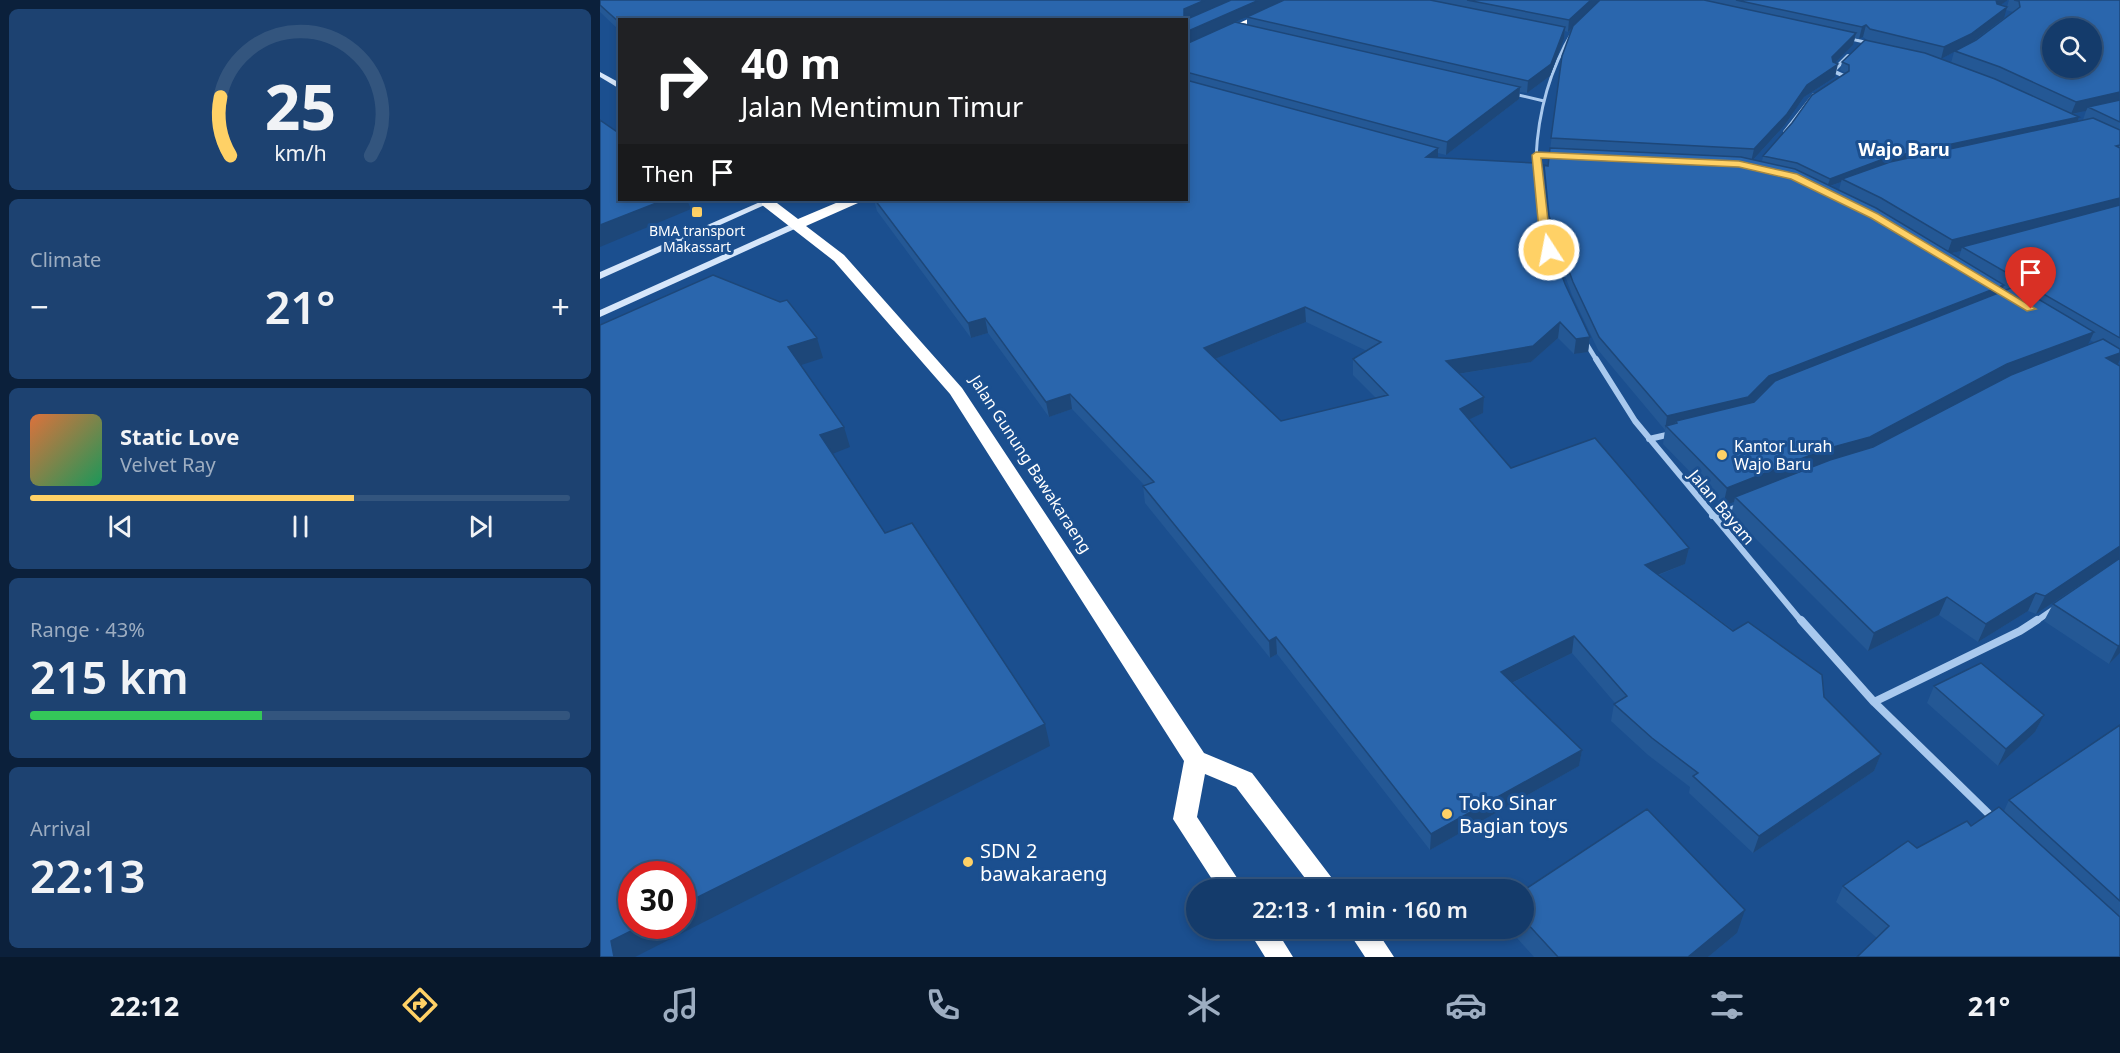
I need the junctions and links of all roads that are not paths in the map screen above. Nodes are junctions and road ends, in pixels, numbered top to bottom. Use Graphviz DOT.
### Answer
graph roads {
  1 [pos="1298,0"];
  2 [pos="1579,25"];
  3 [pos="1560,35"];
  4 [pos="1188,36"];
  5 [pos="1569,36"];
  6 [pos="1841,36"];
  7 [pos="1209,41"];
  8 [pos="1863,41"];
  9 [pos="1872,43"];
  10 [pos="1188,50"];
  11 [pos="600,74"];
  12 [pos="1835,81"];
  13 [pos="618,86"];
  14 [pos="1819,91"];
  15 [pos="1509,93"];
  16 [pos="1544,102"];
  17 [pos="1780,137"];
  18 [pos="1536,155"];
  19 [pos="1568,156"];
  20 [pos="1527,172"];
  21 [pos="1537,173"];
  22 [pos="766,201"];
  23 [pos="769,201"];
  24 [pos="851,201"];
  25 [pos="796,225"];
  26 [pos="1544,230"];
  27 [pos="1547,240"];
  28 [pos="600,276"];
  29 [pos="600,314"];
  30 [pos="1580,330"];
  31 [pos="1679,432"];
  32 [pos="1649,439"];
  33 [pos="1753,501"];
  34 [pos="1712,516"];
  35 [pos="2058,607"];
  36 [pos="1874,702"];
  37 [pos="1196,760"];
  38 [pos="2000,824"];
  39 [pos="1226,879"];
  40 [pos="1320,879"];
  41 [pos="1268,939"];
  42 [pos="1367,939"];
  43 [pos="1280,957"];
  44 [pos="1381,957"];
  1 -- 7 [label="highway"];
  2 -- 5 [label="lane"];
  3 -- 5 [label="lane"];
  4 -- 7 [label="highway"];
  5 -- 16 [label="lane"];
  6 -- 8 [label="lane"];
  7 -- 10 [label="highway"];
  8 -- 9 [label="lane"];
  8 -- 12 [label="street"];
  11 -- 13 [label="main road"];
  14 -- 17 [label="street"];
  15 -- 16 [label="lane"];
  16 -- 18 [label="lane"];
  18 -- 19 [label="street"];
  18 -- 21 [label="lane"];
  20 -- 21 [label="lane"];
  21 -- 26 [label="lane"];
  22 -- 28 [label="main road"];
  23 -- 25 [label="highway, Jalan Gunung Bawakaraeng"];
  24 -- 25 [label="highway"];
  25 -- 29 [label="main road"];
  25 -- 37 [label="highway, Jalan Gunung Bawakaraeng"];
  26 -- 27 [label="street"];
  30 -- 32 [label="street, Jalan Bayam"];
  31 -- 32 [label="street"];
  32 -- 34 [label="street, Jalan Bayam"];
  33 -- 34 [label="street"];
  34 -- 36 [label="street, Jalan Bayam"];
  35 -- 36 [label="street"];
  36 -- 38 [label="street, Jalan Bayam"];
  37 -- 39 [label="highway"];
  37 -- 40 [label="highway"];
  41 -- 43 [label="highway"];
  42 -- 44 [label="highway"];
}
